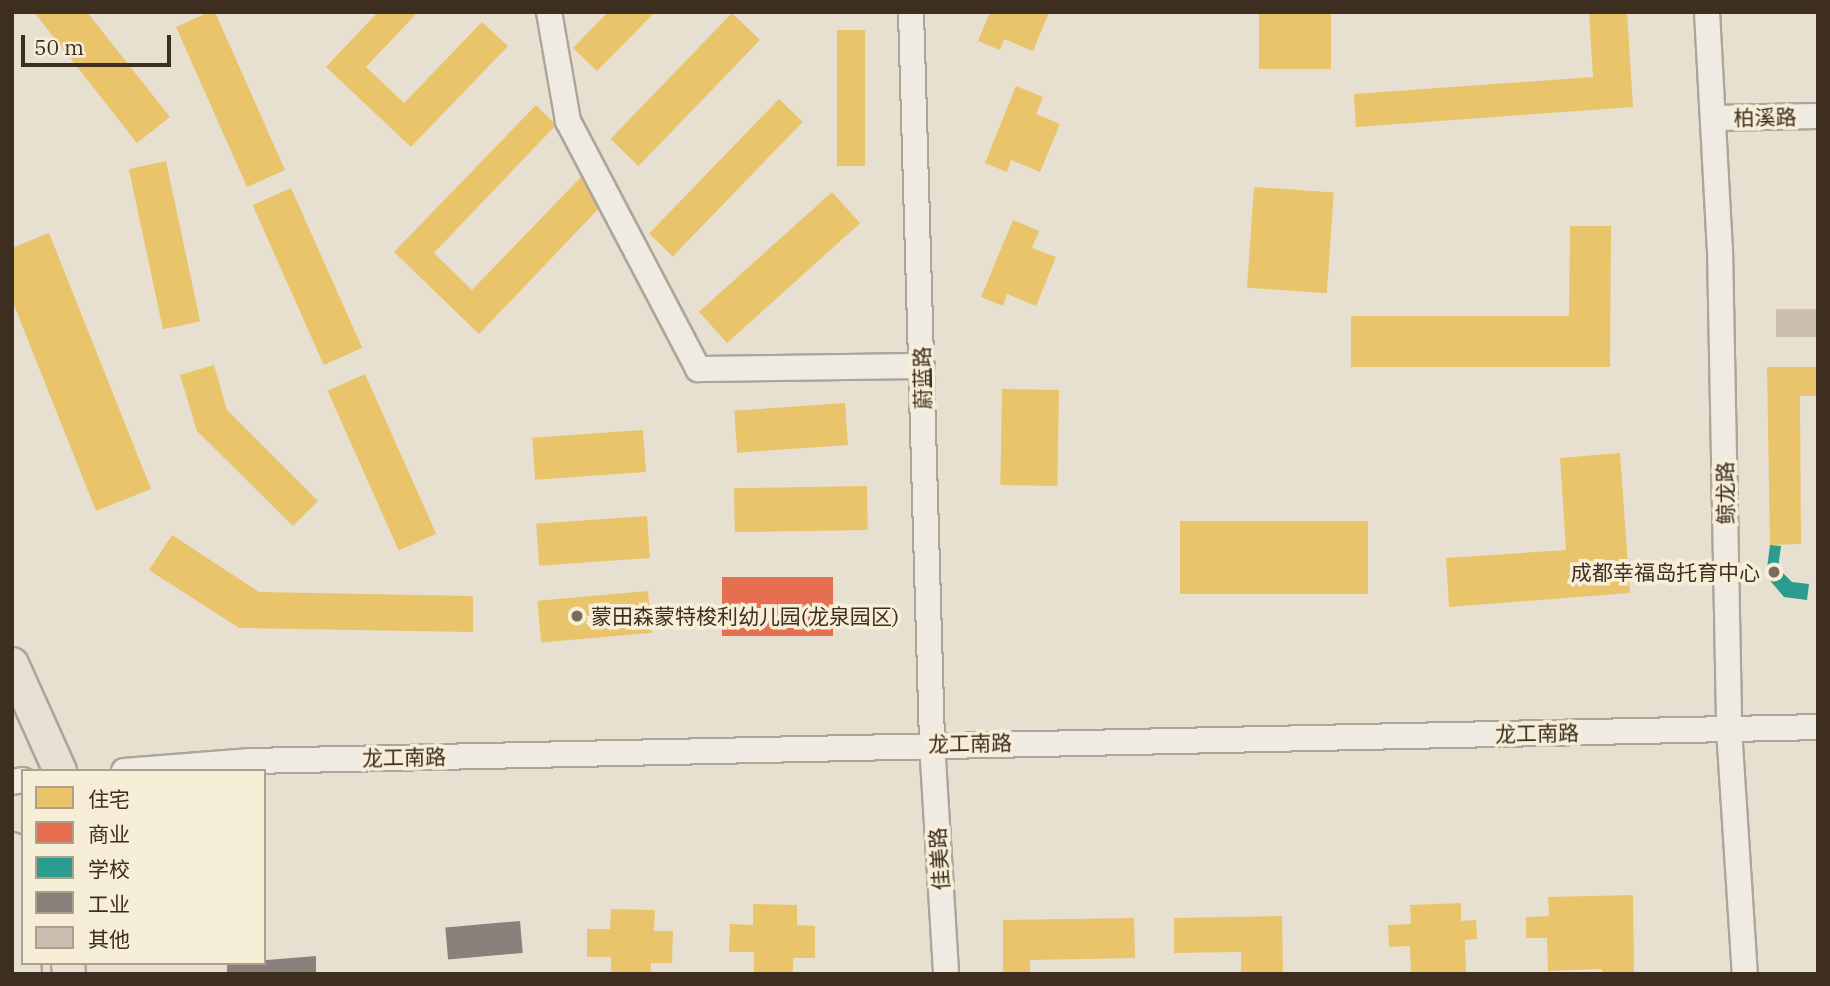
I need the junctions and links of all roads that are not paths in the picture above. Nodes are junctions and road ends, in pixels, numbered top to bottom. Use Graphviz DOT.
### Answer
graph roads {
  1 [pos="548,12"];
  2 [pos="911,12"];
  3 [pos="1707,12"];
  4 [pos="1818,116"];
  5 [pos="1713,118"];
  6 [pos="922,366"];
  7 [pos="12,664"];
  8 [pos="1818,727"];
  9 [pos="1729,729"];
  10 [pos="932,743"];
  11 [pos="59,769"];
  12 [pos="149,769"];
  13 [pos="12,849"];
  14 [pos="21,929"];
  15 [pos="946,974"];
  16 [pos="1745,974"];
  1 -- 6 [label="street"];
  2 -- 6 [label="street, 蔚蓝路"];
  3 -- 5 [label="street, 鲸龙路"];
  4 -- 5 [label="street, 柏溪路"];
  5 -- 9 [label="street, 鲸龙路"];
  6 -- 10 [label="street, 蔚蓝路"];
  7 -- 11 [label="main road"];
  8 -- 9 [label="street, 龙工南路"];
  9 -- 10 [label="street, 龙工南路"];
  9 -- 16 [label="street, 鲸龙路"];
  10 -- 12 [label="street, 龙工南路"];
  10 -- 15 [label="street, 佳美路"];
  13 -- 14 [label="main road"];
}
